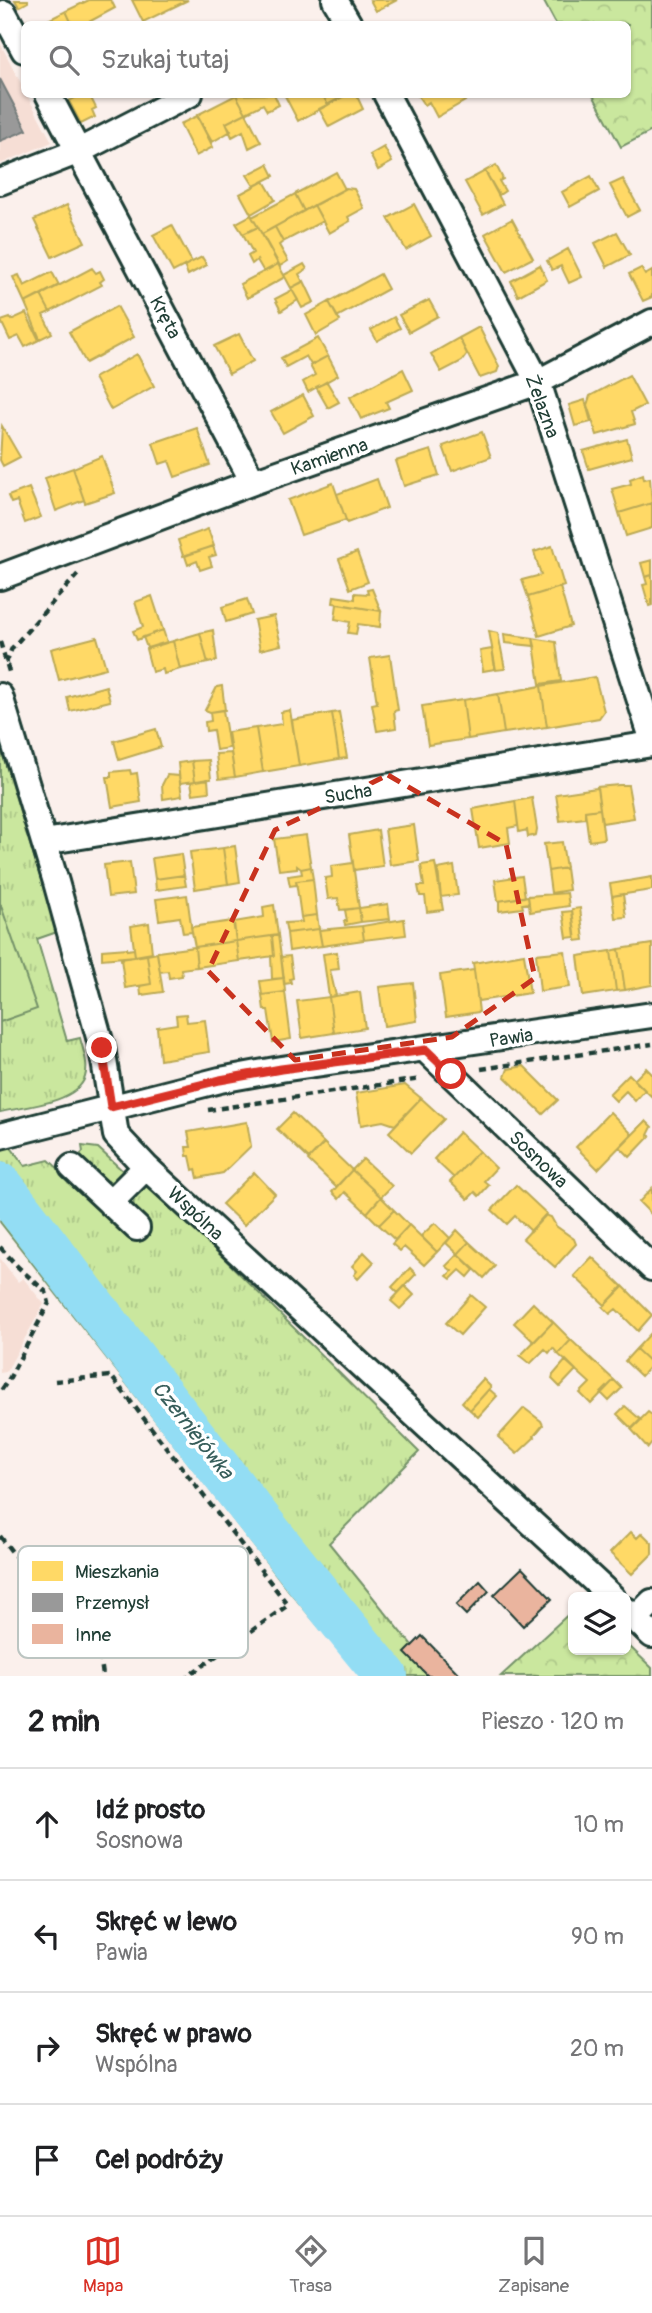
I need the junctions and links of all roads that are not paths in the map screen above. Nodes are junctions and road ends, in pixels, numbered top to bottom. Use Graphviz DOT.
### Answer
graph roads {
  1 [pos="4,13"];
  2 [pos="21,44"];
  3 [pos="50,98"];
  4 [pos="182,98"];
  5 [pos="388,98"];
  6 [pos="79,151"];
  7 [pos="0,182"];
  8 [pos="652,323"];
  9 [pos="538,382"];
  10 [pos="253,482"];
  11 [pos="0,577"];
  12 [pos="0,696"];
  13 [pos="652,738"];
  14 [pos="652,744"];
  15 [pos="44,842"];
  16 [pos="652,1015"];
  17 [pos="426,1050"];
  18 [pos="111,1107"];
  19 [pos="8,1134"];
  20 [pos="72,1167"];
  21 [pos="146,1167"];
  22 [pos="110,1203"];
  23 [pos="137,1228"];
  24 [pos="652,1268"];
  25 [pos="607,1592"];
  1 -- 2 [label="street"];
  3 -- 6 [label="street, Kręta"];
  4 -- 6 [label="street"];
  5 -- 9 [label="street, Żelazna"];
  6 -- 7 [label="street"];
  6 -- 10 [label="street, Kręta"];
  8 -- 9 [label="street, Kamienna"];
  9 -- 10 [label="street, Kamienna"];
  9 -- 13 [label="street, Żelazna"];
  10 -- 11 [label="street, Kamienna"];
  12 -- 15 [label="street, Wspólna"];
  14 -- 15 [label="street, Sucha"];
  15 -- 18 [label="street, Wspólna"];
  16 -- 17 [label="street, Pawia"];
  17 -- 18 [label="street, Pawia"];
  17 -- 24 [label="street, Sosnowa"];
  18 -- 19 [label="street, Pawia"];
  18 -- 21 [label="street, Wspólna"];
  20 -- 22 [label="street"];
  21 -- 22 [label="street"];
  21 -- 25 [label="street, Wspólna"];
  22 -- 23 [label="street"];
}
